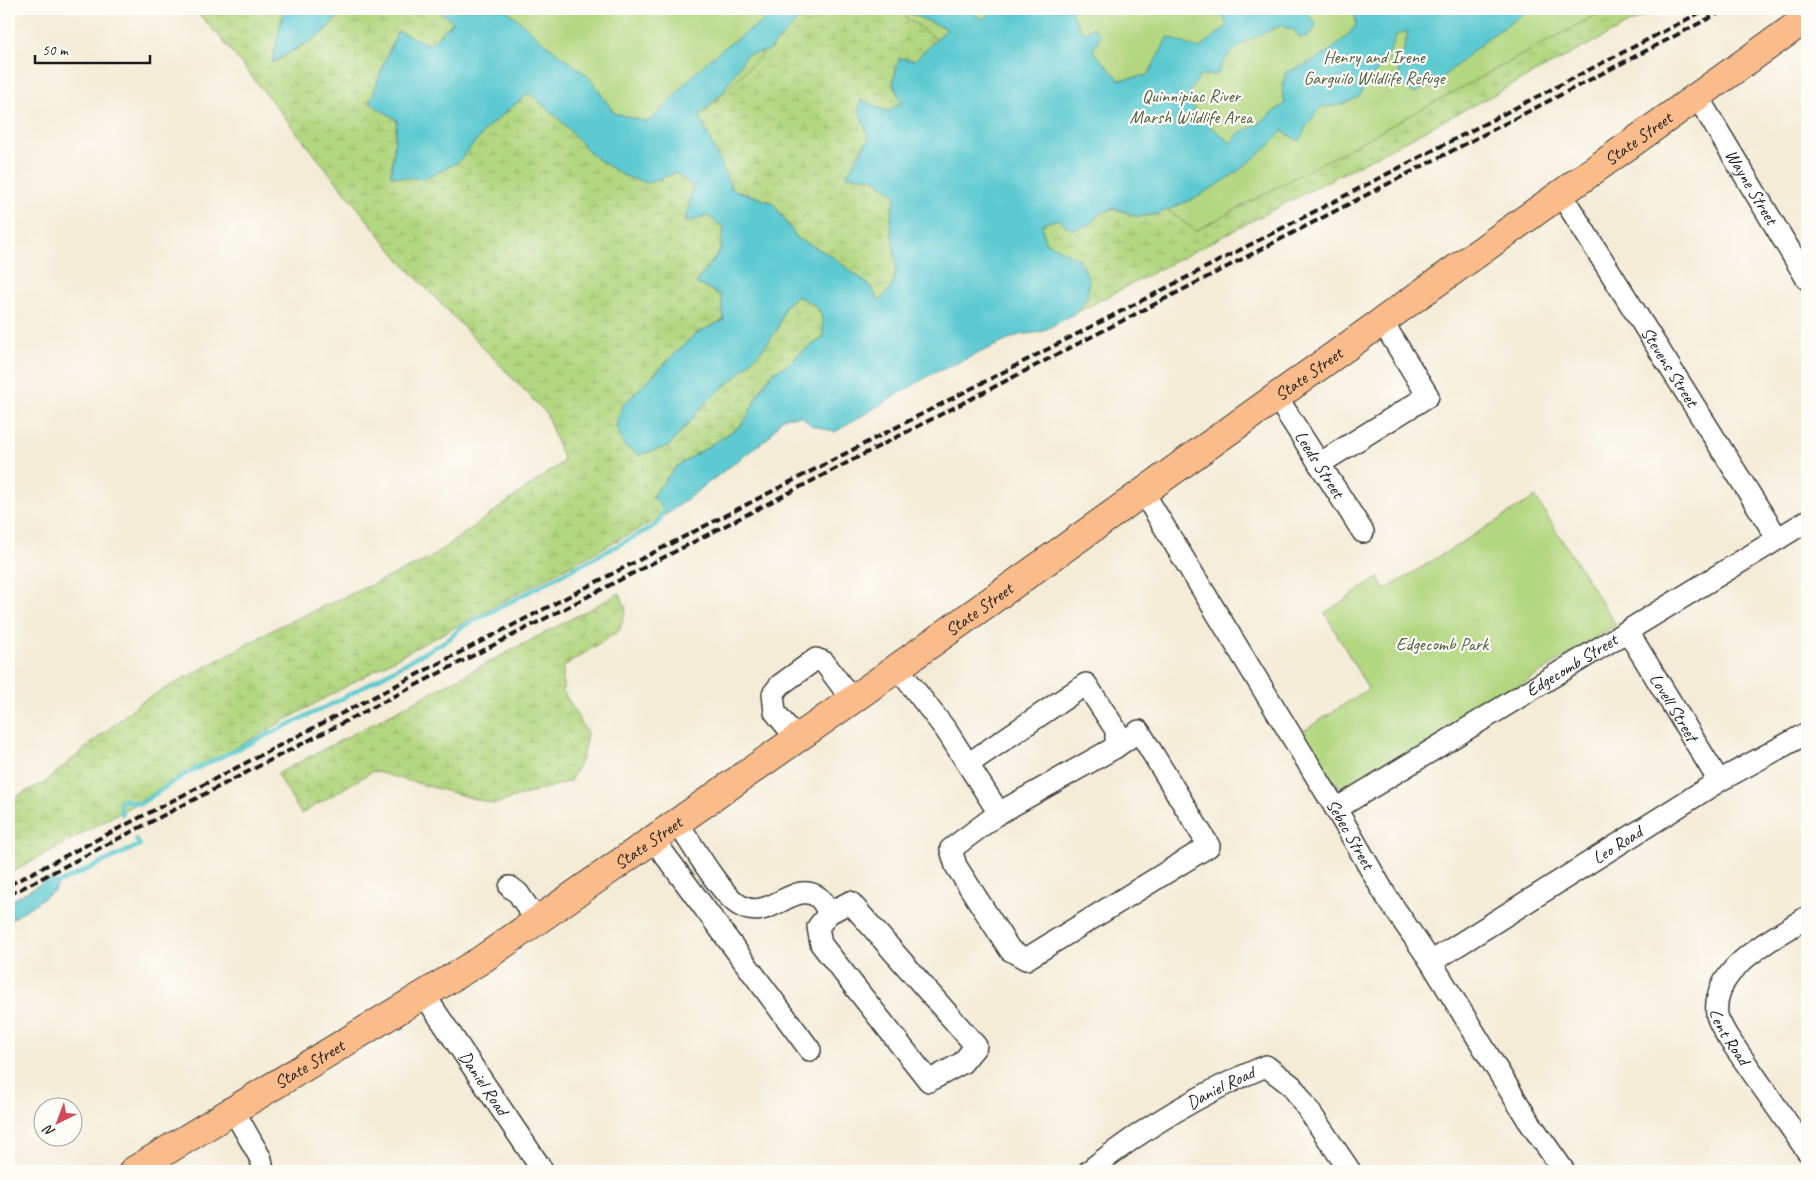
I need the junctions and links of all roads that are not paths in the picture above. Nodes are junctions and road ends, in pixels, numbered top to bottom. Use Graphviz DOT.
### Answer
graph roads {
  1 [pos="1807,18"];
  2 [pos="1697,96"];
  3 [pos="1561,194"];
  4 [pos="1807,279"];
  5 [pos="1382,321"];
  6 [pos="1276,396"];
  7 [pos="1319,464"];
  8 [pos="1143,492"];
  9 [pos="1807,521"];
  10 [pos="1364,532"];
  11 [pos="1778,539"];
  12 [pos="1628,632"];
  13 [pos="897,667"];
  14 [pos="852,700"];
  15 [pos="1807,735"];
  16 [pos="796,738"];
  17 [pos="1116,747"];
  18 [pos="968,764"];
  19 [pos="1719,781"];
  20 [pos="1336,809"];
  21 [pos="999,813"];
  22 [pos="677,822"];
  23 [pos="653,839"];
  24 [pos="510,887"];
  25 [pos="829,913"];
  26 [pos="1807,917"];
  27 [pos="537,921"];
  28 [pos="1431,962"];
  29 [pos="425,996"];
  30 [pos="810,1050"];
  31 [pos="234,1111"];
  32 [pos="1807,1150"];
  33 [pos="133,1171"];
  34 [pos="263,1171"];
  35 [pos="543,1171"];
  36 [pos="1089,1171"];
  37 [pos="1350,1171"];
  38 [pos="1564,1171"];
  1 -- 2 [label="main road, State Street"];
  2 -- 3 [label="main road, State Street"];
  2 -- 4 [label="street, Wayne Street"];
  3 -- 5 [label="main road, State Street"];
  3 -- 11 [label="street, Stevens Street"];
  5 -- 6 [label="main road, State Street"];
  5 -- 7 [label="street"];
  6 -- 7 [label="street, Leeds Street"];
  6 -- 8 [label="main road, State Street"];
  7 -- 10 [label="street, Leeds Street"];
  8 -- 13 [label="main road, State Street"];
  8 -- 20 [label="street, Sebec Street"];
  9 -- 11 [label="street, Edgecomb Street"];
  11 -- 12 [label="street, Edgecomb Street"];
  12 -- 19 [label="street, Lovell Street"];
  12 -- 20 [label="street, Edgecomb Street"];
  13 -- 14 [label="main road, State Street"];
  13 -- 18 [label="street"];
  14 -- 16 [label="main road, State Street"];
  14 -- 16 [label="street"];
  15 -- 19 [label="street, Leo Road"];
  16 -- 22 [label="main road, State Street"];
  17 -- 18 [label="street"];
  17 -- 21 [label="street"];
  17 -- 21 [label="street"];
  18 -- 21 [label="street"];
  19 -- 28 [label="street, Leo Road"];
  20 -- 28 [label="street, Sebec Street"];
  22 -- 23 [label="main road, State Street"];
  22 -- 25 [label="street"];
  23 -- 27 [label="main road, State Street"];
  23 -- 30 [label="street"];
  24 -- 27 [label="street"];
  25 -- 25 [label="street"];
  26 -- 32 [label="street, Lent Road"];
  27 -- 29 [label="main road, State Street"];
  28 -- 38 [label="street, Sebec Street"];
  29 -- 31 [label="main road, State Street"];
  29 -- 35 [label="street, Daniel Road"];
  31 -- 33 [label="main road, State Street"];
  31 -- 34 [label="street"];
  36 -- 37 [label="street, Daniel Road"];
}
